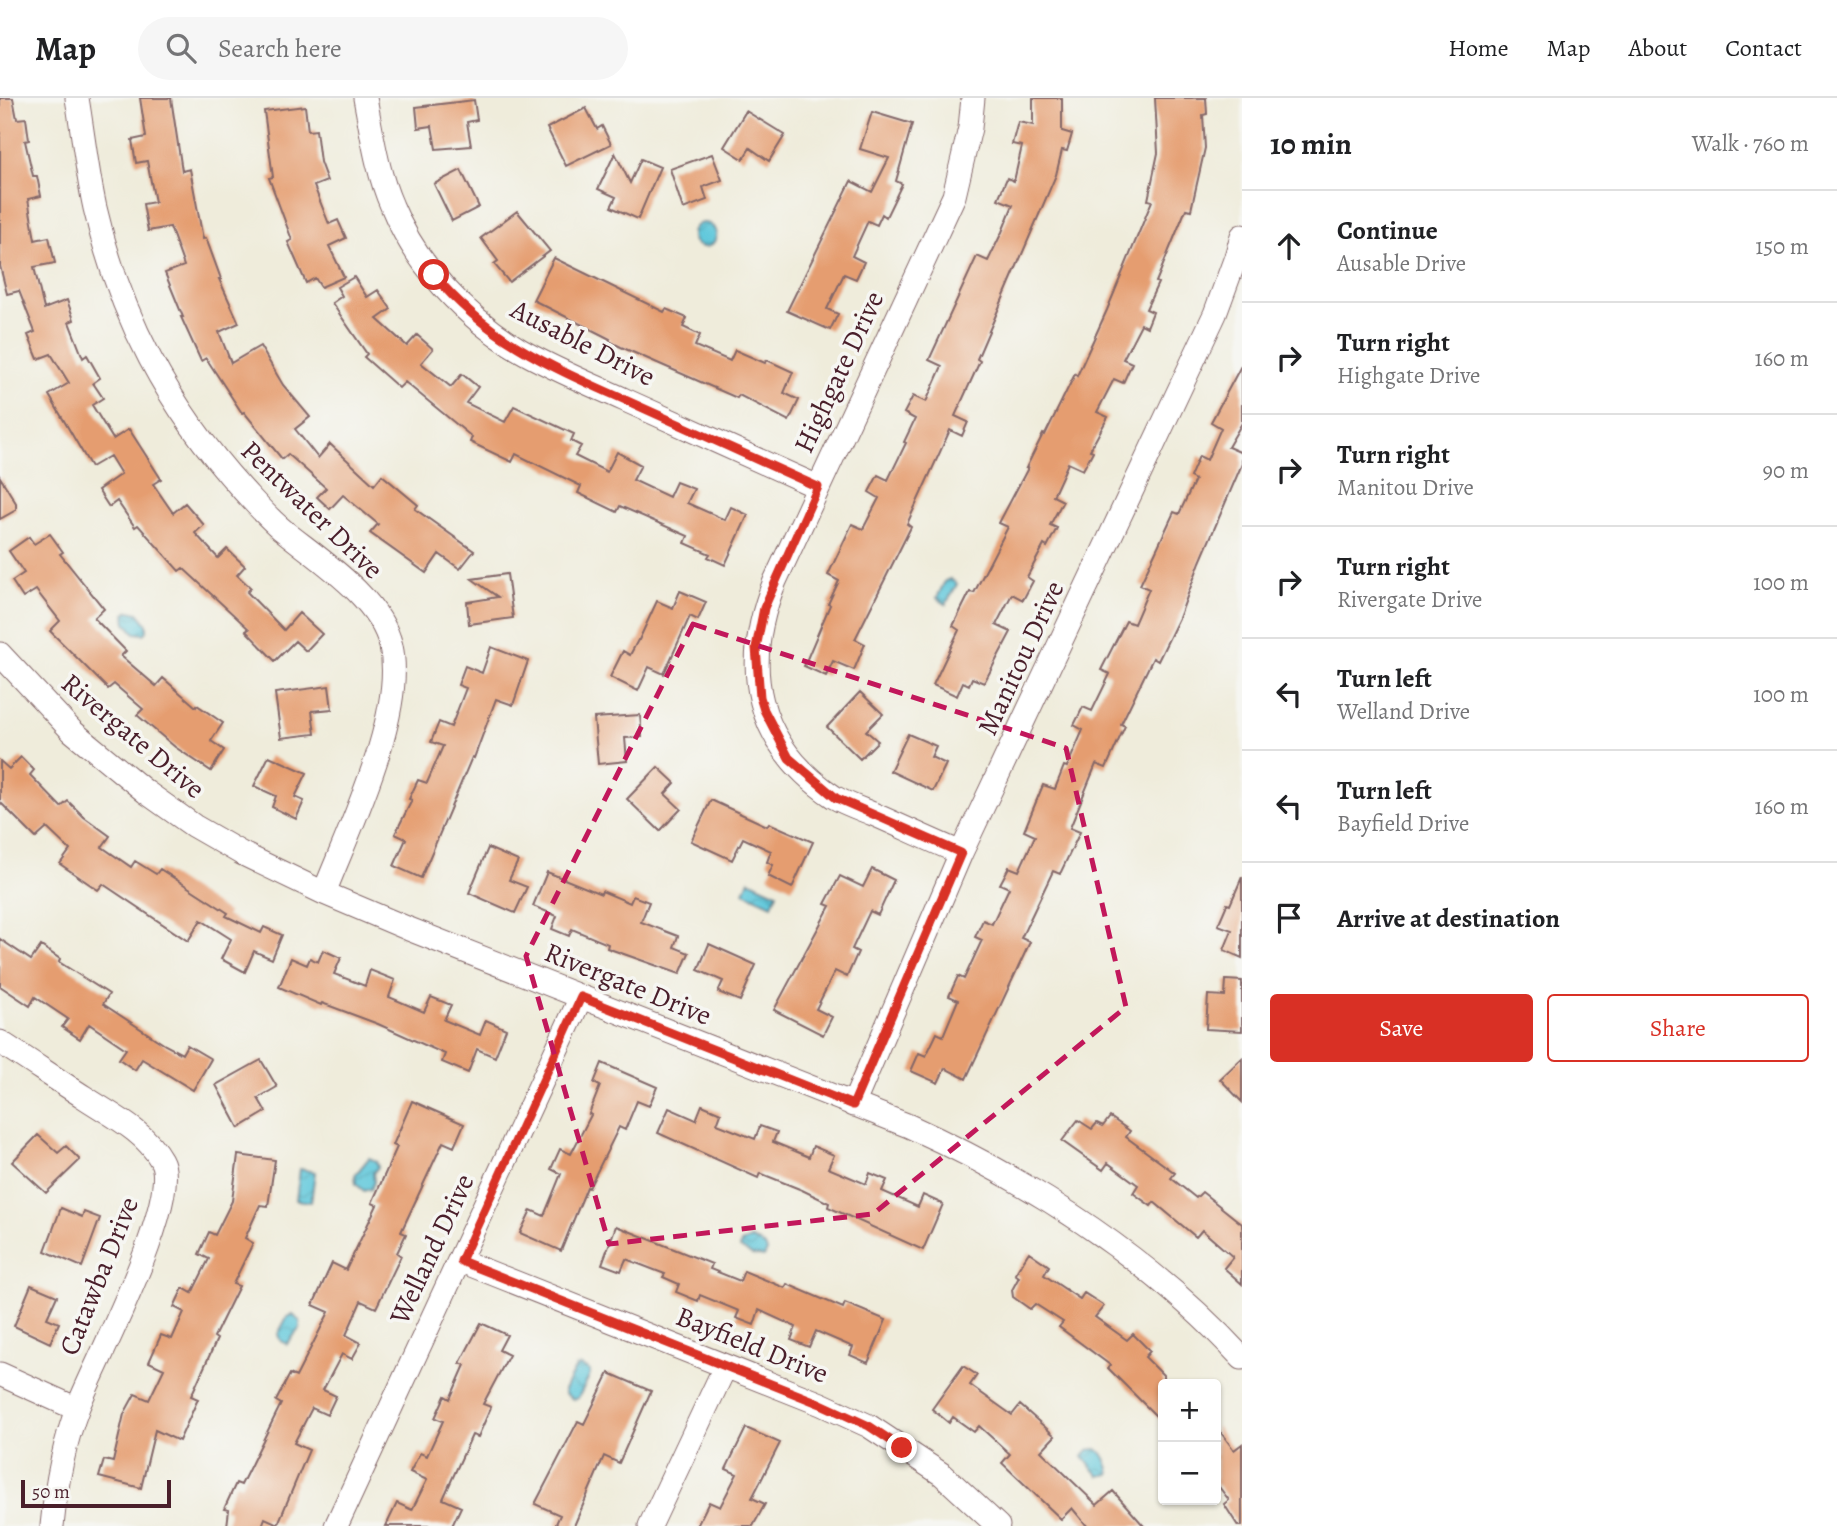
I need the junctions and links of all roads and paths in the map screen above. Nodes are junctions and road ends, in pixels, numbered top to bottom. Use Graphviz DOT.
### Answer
graph roads {
  1 [pos="77,98"];
  2 [pos="365,98"];
  3 [pos="973,98"];
  4 [pos="1242,236"];
  5 [pos="818,487"];
  6 [pos="0,654"];
  7 [pos="961,853"];
  8 [pos="324,893"];
  9 [pos="581,997"];
  10 [pos="0,1042"];
  11 [pos="853,1105"];
  12 [pos="461,1261"];
  13 [pos="1242,1358"];
  14 [pos="725,1367"];
  15 [pos="0,1374"];
  16 [pos="78,1409"];
  17 [pos="52,1526"];
  18 [pos="335,1526"];
  19 [pos="650,1526"];
  20 [pos="998,1526"];
  1 -- 8 [label="street, Pentwater Drive"];
  2 -- 5 [label="street, Ausable Drive"];
  3 -- 5 [label="street, Highgate Drive"];
  4 -- 7 [label="street, Manitou Drive"];
  5 -- 7 [label="street, Highgate Drive"];
  6 -- 8 [label="street, Rivergate Drive"];
  7 -- 11 [label="street, Manitou Drive"];
  8 -- 9 [label="street, Rivergate Drive"];
  9 -- 11 [label="street, Rivergate Drive"];
  9 -- 12 [label="street, Welland Drive"];
  10 -- 16 [label="street, Catawba Drive"];
  11 -- 13 [label="street, Rivergate Drive"];
  12 -- 14 [label="street, Bayfield Drive"];
  12 -- 18 [label="street, Welland Drive"];
  14 -- 19 [label="street"];
  14 -- 20 [label="street, Bayfield Drive"];
  15 -- 16 [label="street"];
  16 -- 17 [label="street, Catawba Drive"];
}
